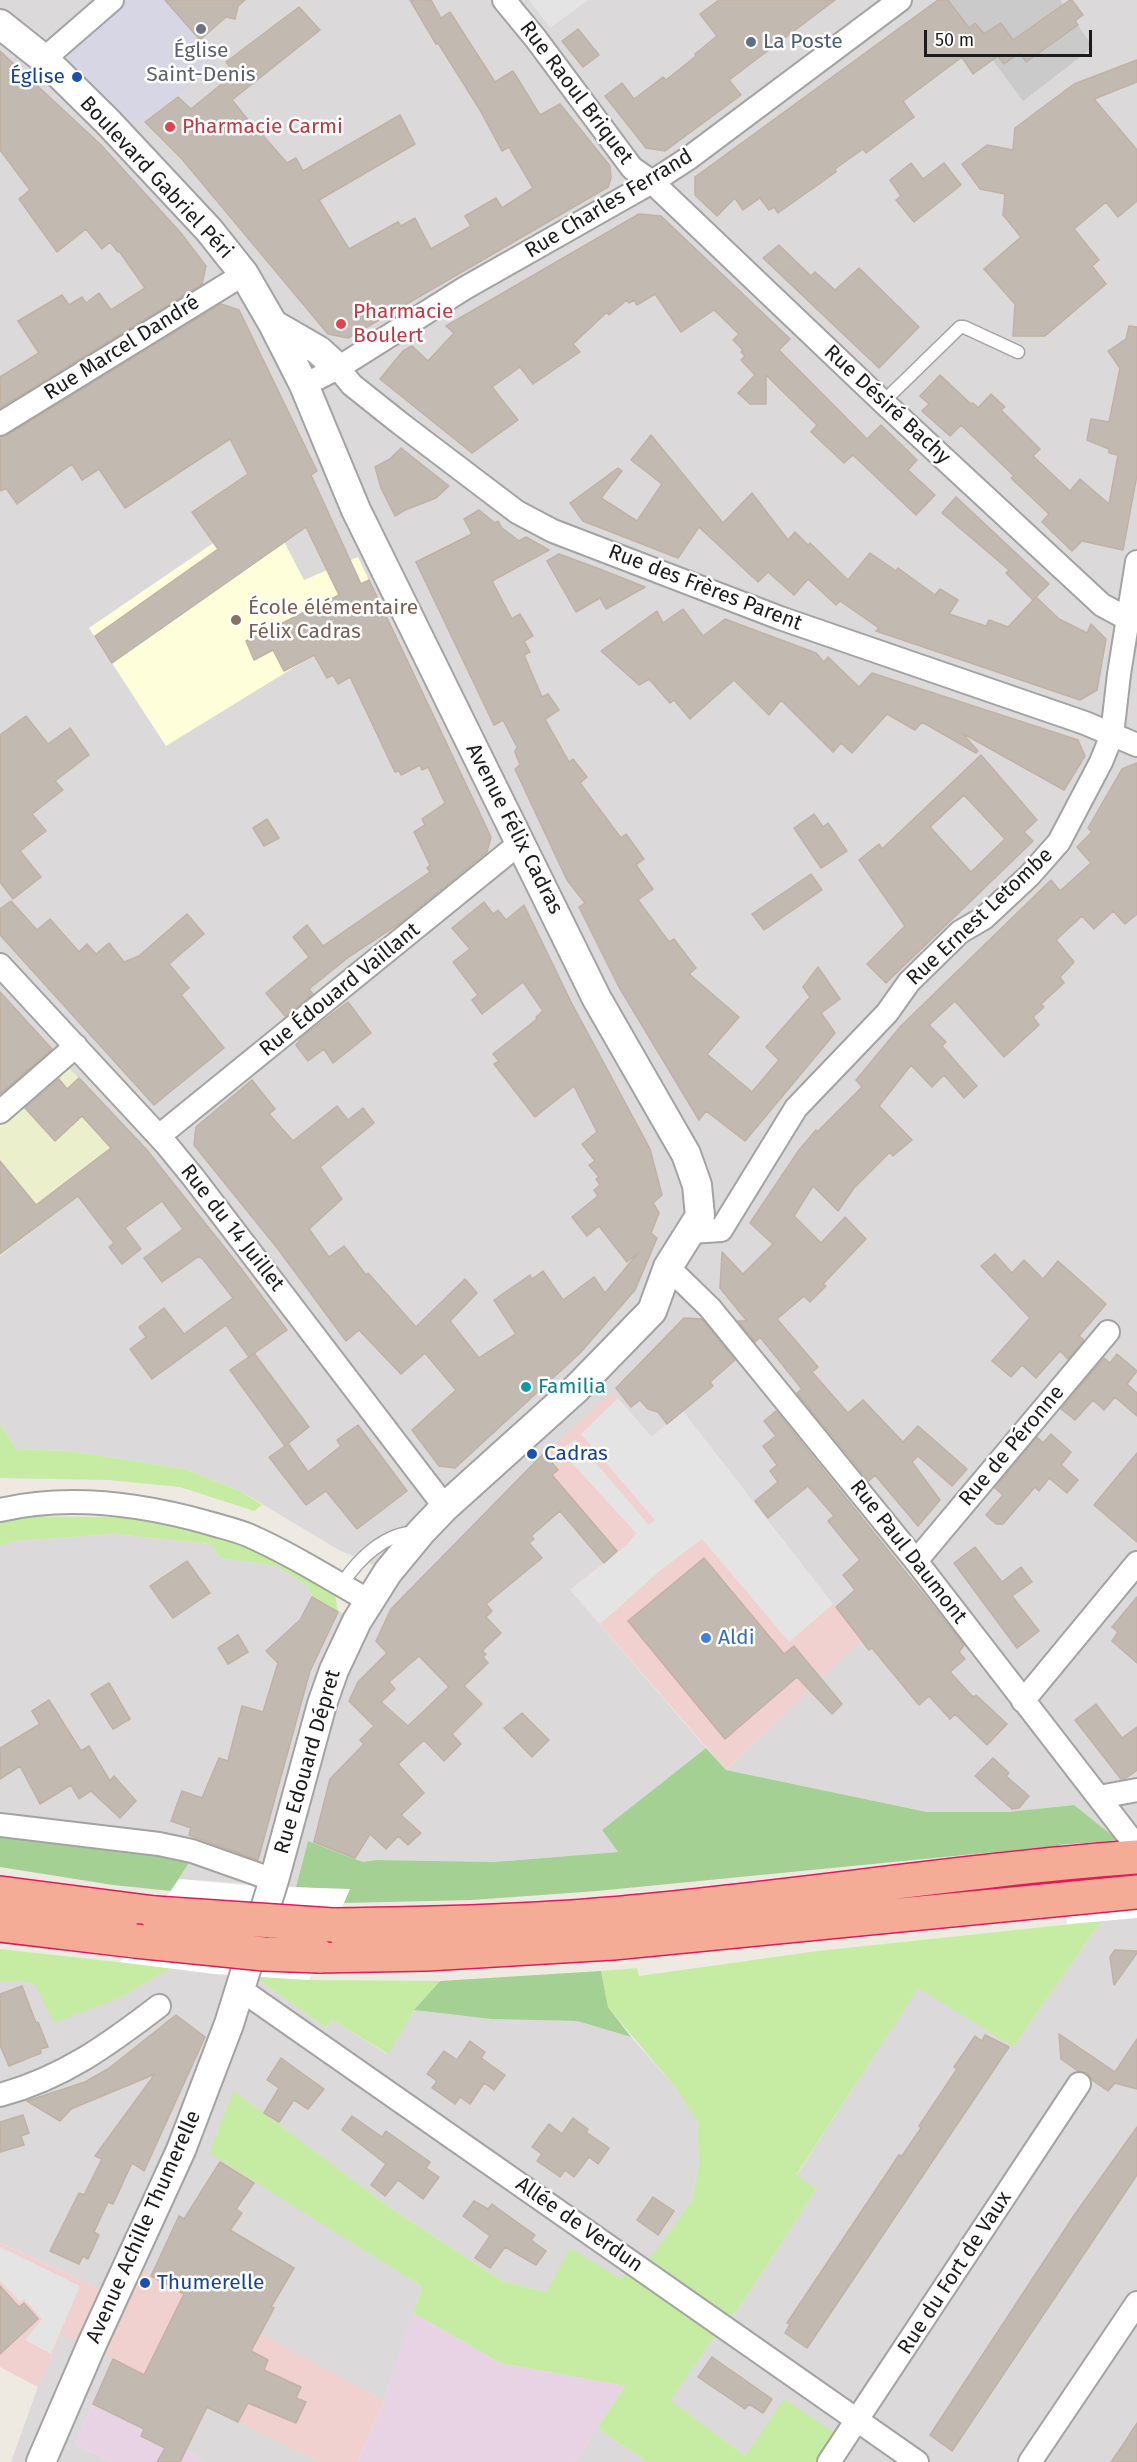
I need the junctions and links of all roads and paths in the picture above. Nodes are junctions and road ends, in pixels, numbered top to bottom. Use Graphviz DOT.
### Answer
graph roads {
  1 [pos="112,0"];
  2 [pos="504,0"];
  3 [pos="900,0"];
  4 [pos="0,24"];
  5 [pos="44,59"];
  6 [pos="652,182"];
  7 [pos="244,274"];
  8 [pos="273,324"];
  9 [pos="1018,352"];
  10 [pos="338,368"];
  11 [pos="304,385"];
  12 [pos="883,402"];
  13 [pos="0,424"];
  14 [pos="1137,561"];
  15 [pos="1133,620"];
  16 [pos="1112,735"];
  17 [pos="1137,745"];
  18 [pos="520,843"];
  19 [pos="0,965"];
  20 [pos="76,1046"];
  21 [pos="0,1112"];
  22 [pos="159,1136"];
  23 [pos="691,1232"];
  24 [pos="668,1267"];
  25 [pos="1108,1332"];
  26 [pos="445,1507"];
  27 [pos="0,1510"];
  28 [pos="421,1532"];
  29 [pos="916,1561"];
  30 [pos="1137,1563"];
  31 [pos="342,1584"];
  32 [pos="369,1601"];
  33 [pos="1023,1701"];
  34 [pos="1137,1790"];
  35 [pos="1099,1797"];
  36 [pos="0,1825"];
  37 [pos="1137,1847"];
  38 [pos="1137,1857"];
  39 [pos="274,1880"];
  40 [pos="1137,1892"];
  41 [pos="0,1893"];
  42 [pos="0,1924"];
  43 [pos="240,1989"];
  44 [pos="159,2006"];
  45 [pos="1079,2084"];
  46 [pos="0,2095"];
  47 [pos="1137,2303"];
  48 [pos="858,2420"];
  49 [pos="41,2462"];
  50 [pos="830,2462"];
  51 [pos="917,2462"];
  52 [pos="1030,2462"];
  1 -- 5 [label="street"];
  2 -- 6 [label="street, Rue Raoul Briquet"];
  3 -- 6 [label="street, Rue Charles Ferrand"];
  4 -- 5 [label="street, Boulevard Gabriel Péri"];
  5 -- 7 [label="street, Boulevard Gabriel Péri"];
  6 -- 10 [label="street, Rue Charles Ferrand"];
  6 -- 12 [label="street, Rue Désiré Bachy"];
  7 -- 8 [label="street, Boulevard Gabriel Péri"];
  7 -- 13 [label="street, Rue Marcel Dandré"];
  8 -- 10 [label="street"];
  8 -- 11 [label="street, Boulevard Gabriel Péri"];
  9 -- 12 [label="lane"];
  10 -- 11 [label="street, Rue Charles Ferrand"];
  10 -- 16 [label="street, Rue des Frères Parent"];
  11 -- 18 [label="street, Avenue Félix Cadras"];
  12 -- 15 [label="street, Rue Désiré Bachy"];
  14 -- 15 [label="street, Rue Ernest Letombe"];
  15 -- 16 [label="street, Rue Ernest Letombe"];
  16 -- 17 [label="street, Rue des Frères Parent"];
  16 -- 23 [label="street, Rue Ernest Letombe"];
  18 -- 22 [label="street, Rue Édouard Vaillant"];
  18 -- 23 [label="street, Avenue Félix Cadras"];
  19 -- 20 [label="street, Rue du 14 Juillet"];
  20 -- 21 [label="street"];
  20 -- 22 [label="street, Rue du 14 Juillet"];
  22 -- 26 [label="street, Rue du 14 Juillet"];
  23 -- 24 [label="street, Avenue Félix Cadras"];
  24 -- 26 [label="street, Rue Edouard Dépret"];
  24 -- 29 [label="street, Rue Paul Daumont"];
  25 -- 29 [label="street, Rue de Péronne"];
  26 -- 28 [label="street, Rue Edouard Dépret"];
  27 -- 31 [label="street"];
  28 -- 31 [label="lane"];
  28 -- 32 [label="street, Rue Edouard Dépret"];
  29 -- 33 [label="street, Rue Paul Daumont"];
  30 -- 33 [label="street"];
  31 -- 32 [label="street"];
  32 -- 39 [label="street, Rue Edouard Dépret"];
  33 -- 35 [label="street, Rue Paul Daumont"];
  34 -- 35 [label="street"];
  35 -- 37 [label="street, Rue Paul Daumont"];
  36 -- 39 [label="street"];
  38 -- 41 [label="highway, bridge"];
  39 -- 43 [label="street, Rue Edouard Dépret"];
  40 -- 42 [label="highway, bridge"];
  43 -- 48 [label="street, Allée de Verdun"];
  43 -- 49 [label="street, Avenue Achille Thumerelle"];
  44 -- 46 [label="street"];
  45 -- 48 [label="street, Rue du Fort de Vaux"];
  47 -- 52 [label="street"];
  48 -- 50 [label="street, Rue du Fort de Vaux"];
  48 -- 51 [label="street, Allée de Verdun"];
}
